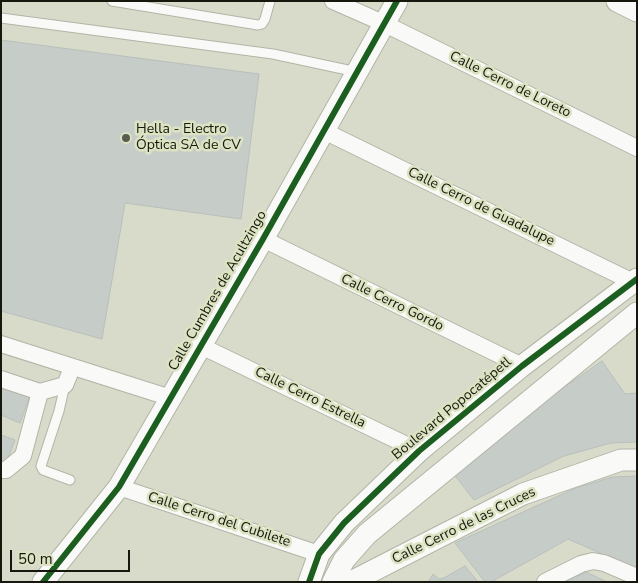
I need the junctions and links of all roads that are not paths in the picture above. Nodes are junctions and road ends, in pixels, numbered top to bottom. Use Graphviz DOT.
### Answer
graph roads {
  1 [pos="112,1"];
  2 [pos="270,1"];
  3 [pos="333,1"];
  4 [pos="396,1"];
  5 [pos="617,1"];
  6 [pos="637,11"];
  7 [pos="1,18"];
  8 [pos="384,23"];
  9 [pos="357,72"];
  10 [pos="324,131"];
  11 [pos="637,148"];
  12 [pos="262,239"];
  13 [pos="635,282"];
  14 [pos="637,313"];
  15 [pos="1,344"];
  16 [pos="201,346"];
  17 [pos="522,366"];
  18 [pos="72,368"];
  19 [pos="1,379"];
  20 [pos="65,385"];
  21 [pos="40,392"];
  22 [pos="171,398"];
  23 [pos="419,451"];
  24 [pos="637,460"];
  25 [pos="1,470"];
  26 [pos="70,480"];
  27 [pos="119,487"];
  28 [pos="320,554"];
  29 [pos="637,577"];
  30 [pos="43,582"];
  31 [pos="309,582"];
  32 [pos="333,582"];
  33 [pos="351,582"];
  34 [pos="545,582"];
  1 -- 2 [label="lane"];
  3 -- 8 [label="street, Calle Cerro de Loreto"];
  4 -- 8 [label="street, Calle Cumbres de Acultzingo"];
  5 -- 6 [label="street"];
  7 -- 9 [label="lane"];
  8 -- 9 [label="street, Calle Cumbres de Acultzingo"];
  8 -- 11 [label="street, Calle Cerro de Loreto"];
  9 -- 10 [label="street, Calle Cumbres de Acultzingo"];
  10 -- 12 [label="street, Calle Cumbres de Acultzingo"];
  10 -- 13 [label="street, Calle Cerro de Guadalupe"];
  12 -- 16 [label="street, Calle Cumbres de Acultzingo"];
  12 -- 17 [label="street, Calle Cerro Gordo"];
  13 -- 17 [label="street, Boulevard Popocatépetl"];
  14 -- 32 [label="street"];
  15 -- 18 [label="street"];
  16 -- 22 [label="street, Calle Cumbres de Acultzingo"];
  16 -- 23 [label="street, Calle Cerro Estrella"];
  17 -- 23 [label="street, Boulevard Popocatépetl"];
  18 -- 20 [label="street"];
  18 -- 22 [label="street"];
  19 -- 21 [label="street"];
  20 -- 21 [label="street"];
  20 -- 26 [label="lane"];
  21 -- 25 [label="street"];
  22 -- 27 [label="street, Calle Cumbres de Acultzingo"];
  23 -- 28 [label="street, Boulevard Popocatépetl"];
  24 -- 33 [label="street, Calle Cerro de las Cruces"];
  27 -- 28 [label="street, Calle Cerro del Cubilete"];
  27 -- 30 [label="street, Calle Cumbres de Acultzingo"];
  28 -- 31 [label="street, Boulevard Popocatépetl"];
  29 -- 34 [label="street"];
}
